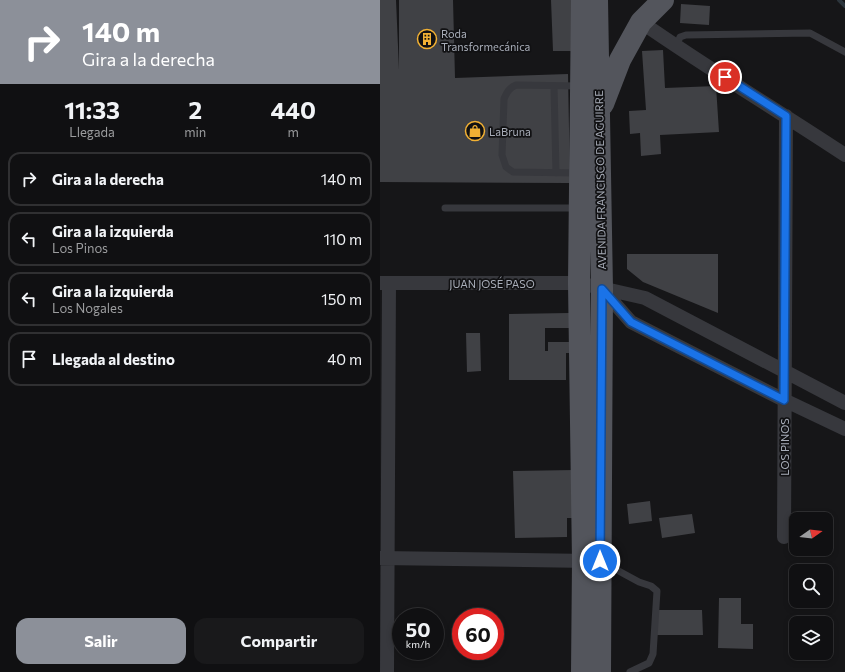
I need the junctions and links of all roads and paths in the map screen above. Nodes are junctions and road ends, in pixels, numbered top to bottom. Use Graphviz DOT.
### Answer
graph roads {
  1 [pos="575,0"];
  2 [pos="582,0"];
  3 [pos="597,0"];
  4 [pos="663,0"];
  5 [pos="582,22"];
  6 [pos="641,22"];
  7 [pos="676,47"];
  8 [pos="845,52"];
  9 [pos="554,86"];
  10 [pos="581,86"];
  11 [pos="599,116"];
  12 [pos="786,116"];
  13 [pos="845,155"];
  14 [pos="556,173"];
  15 [pos="580,173"];
  16 [pos="445,208"];
  17 [pos="580,208"];
  18 [pos="385,283"];
  19 [pos="580,283"];
  20 [pos="602,289"];
  21 [pos="784,372"];
  22 [pos="784,400"];
  23 [pos="845,403"];
  24 [pos="845,429"];
  25 [pos="784,538"];
  26 [pos="384,558"];
  27 [pos="592,561"];
  28 [pos="387,672"];
  29 [pos="582,672"];
  30 [pos="600,672"];
  31 [pos="630,672"];
  1 -- 5 [label="main road"];
  2 -- 5 [label="main road, AVENIDA FRANCISCO DE AGUIRRE"];
  3 -- 11 [label="main road, AVENIDA FRANCISCO DE AGUIRRE"];
  4 -- 6 [label="main road"];
  5 -- 10 [label="main road, AVENIDA FRANCISCO DE AGUIRRE"];
  6 -- 7 [label="street"];
  6 -- 11 [label="main road"];
  7 -- 8 [label="lane"];
  7 -- 12 [label="street"];
  9 -- 10 [label="lane"];
  9 -- 14 [label="lane"];
  9 -- 14 [label="lane"];
  10 -- 15 [label="main road, AVENIDA FRANCISCO DE AGUIRRE"];
  11 -- 20 [label="main road, AVENIDA FRANCISCO DE AGUIRRE"];
  12 -- 13 [label="street"];
  12 -- 21 [label="street, LOS PINOS"];
  14 -- 15 [label="lane"];
  15 -- 17 [label="main road, AVENIDA FRANCISCO DE AGUIRRE"];
  16 -- 17 [label="lane"];
  17 -- 19 [label="main road, AVENIDA FRANCISCO DE AGUIRRE"];
  18 -- 19 [label="street, JUAN JOSÉ PASO"];
  18 -- 26 [label="street"];
  19 -- 20 [label="street, JUAN JOSÉ PASO"];
  19 -- 27 [label="main road, AVENIDA FRANCISCO DE AGUIRRE"];
  20 -- 21 [label="street, JUAN JOSÉ PASO"];
  20 -- 22 [label="street"];
  20 -- 27 [label="main road, AVENIDA FRANCISCO DE AGUIRRE"];
  21 -- 22 [label="street, LOS PINOS"];
  21 -- 23 [label="street, JUAN JOSÉ PASO"];
  22 -- 24 [label="street"];
  22 -- 25 [label="street, LOS PINOS"];
  26 -- 27 [label="street"];
  26 -- 28 [label="street"];
  27 -- 29 [label="main road, AVENIDA FRANCISCO DE AGUIRRE"];
  27 -- 30 [label="main road, AVENIDA FRANCISCO DE AGUIRRE"];
  27 -- 31 [label="lane"];
}
